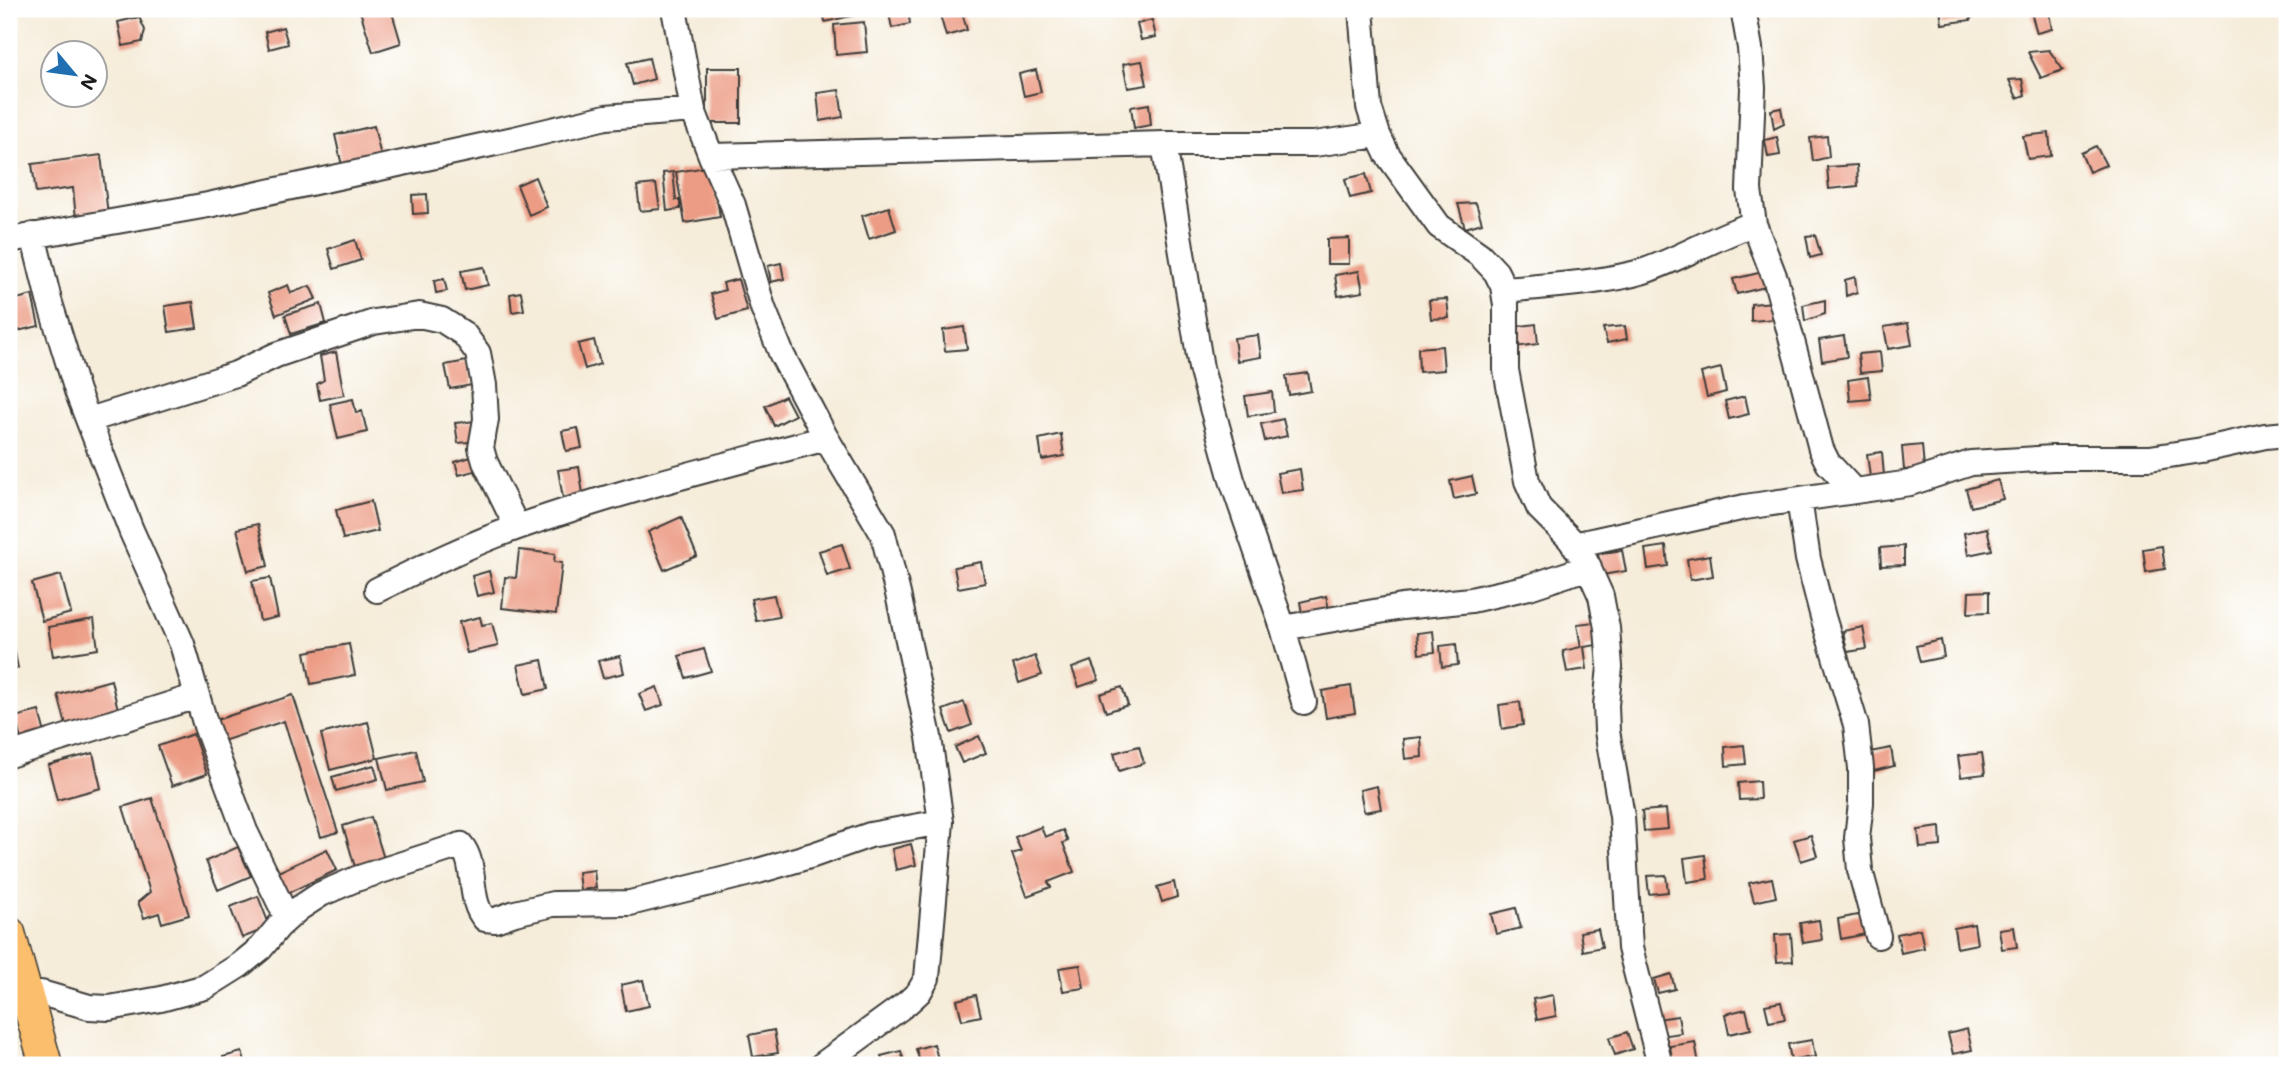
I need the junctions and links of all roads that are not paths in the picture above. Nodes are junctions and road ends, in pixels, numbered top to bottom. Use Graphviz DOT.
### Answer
graph roads {
  1 [pos="674,9"];
  2 [pos="1360,9"];
  3 [pos="1743,9"];
  4 [pos="693,110"];
  5 [pos="1378,135"];
  6 [pos="1164,144"];
  7 [pos="712,156"];
  8 [pos="1755,224"];
  9 [pos="33,235"];
  10 [pos="9,240"];
  11 [pos="1504,290"];
  12 [pos="89,421"];
  13 [pos="2287,434"];
  14 [pos="826,438"];
  15 [pos="1821,449"];
  16 [pos="1854,491"];
  17 [pos="1802,498"];
  18 [pos="517,527"];
  19 [pos="1574,545"];
  20 [pos="1589,566"];
  21 [pos="377,590"];
  22 [pos="1283,628"];
  23 [pos="197,696"];
  24 [pos="1304,702"];
  25 [pos="9,755"];
  26 [pos="941,822"];
  27 [pos="288,918"];
  28 [pos="9,933"];
  29 [pos="1878,936"];
  30 [pos="25,993"];
  31 [pos="39,1059"];
  32 [pos="821,1065"];
  33 [pos="1660,1065"];
  1 -- 4 [label="street"];
  2 -- 5 [label="street"];
  3 -- 8 [label="street"];
  4 -- 7 [label="street"];
  4 -- 9 [label="street"];
  5 -- 6 [label="street"];
  5 -- 11 [label="street"];
  6 -- 7 [label="street"];
  6 -- 22 [label="street"];
  7 -- 14 [label="street"];
  8 -- 11 [label="street"];
  8 -- 15 [label="street"];
  9 -- 10 [label="street"];
  9 -- 12 [label="street"];
  11 -- 19 [label="street"];
  12 -- 18 [label="street"];
  12 -- 23 [label="street"];
  13 -- 16 [label="street"];
  14 -- 18 [label="street"];
  14 -- 26 [label="street"];
  15 -- 16 [label="street"];
  15 -- 17 [label="street"];
  16 -- 17 [label="street"];
  17 -- 19 [label="street"];
  17 -- 29 [label="street"];
  18 -- 21 [label="street"];
  19 -- 20 [label="street"];
  20 -- 22 [label="street"];
  20 -- 33 [label="street"];
  22 -- 24 [label="street"];
  23 -- 25 [label="street"];
  23 -- 27 [label="street"];
  26 -- 27 [label="street"];
  26 -- 32 [label="street"];
  27 -- 30 [label="street"];
  28 -- 30 [label="main road"];
  30 -- 31 [label="main road"];
}
